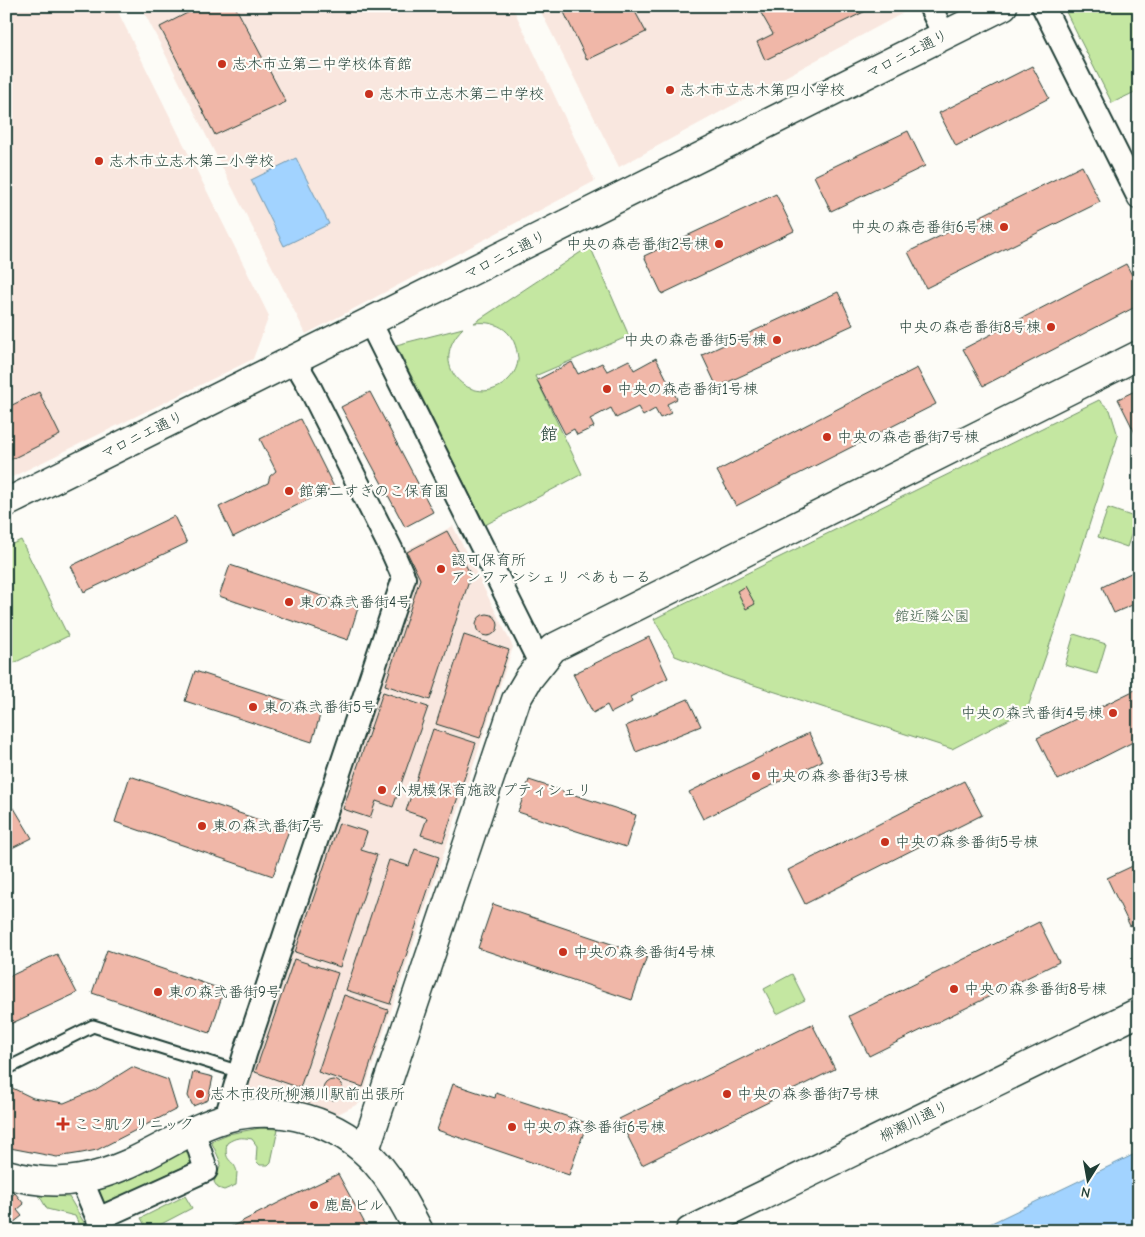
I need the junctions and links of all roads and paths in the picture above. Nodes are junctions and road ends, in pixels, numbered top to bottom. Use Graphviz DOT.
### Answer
graph roads {
  1 [pos="930,6"];
  2 [pos="1003,6"];
  3 [pos="1043,6"];
  4 [pos="944,35"];
  5 [pos="1139,198"];
  6 [pos="370,322"];
  7 [pos="1139,355"];
  8 [pos="294,360"];
  9 [pos="6,503"];
  10 [pos="540,663"];
  11 [pos="1139,1012"];
  12 [pos="6,1069"];
  13 [pos="240,1072"];
  14 [pos="226,1118"];
  15 [pos="193,1130"];
  16 [pos="365,1150"];
  17 [pos="6,1174"];
  18 [pos="82,1179"];
  19 [pos="419,1231"];
  20 [pos="690,1231"];
  1 -- 4 [label="street"];
  2 -- 4 [label="street, マロニエ通り"];
  3 -- 5 [label="street"];
  4 -- 6 [label="street, マロニエ通り"];
  6 -- 8 [label="street, マロニエ通り"];
  6 -- 10 [label="street"];
  7 -- 10 [label="street"];
  8 -- 9 [label="street, マロニエ通り"];
  8 -- 13 [label="street"];
  10 -- 16 [label="street"];
  11 -- 20 [label="street, 柳瀬川通り"];
  12 -- 13 [label="lane"];
  13 -- 14 [label="street"];
  14 -- 15 [label="street"];
  14 -- 16 [label="street"];
  15 -- 18 [label="street"];
  15 -- 18 [label="street"];
  16 -- 19 [label="street"];
  17 -- 18 [label="street"];
}
